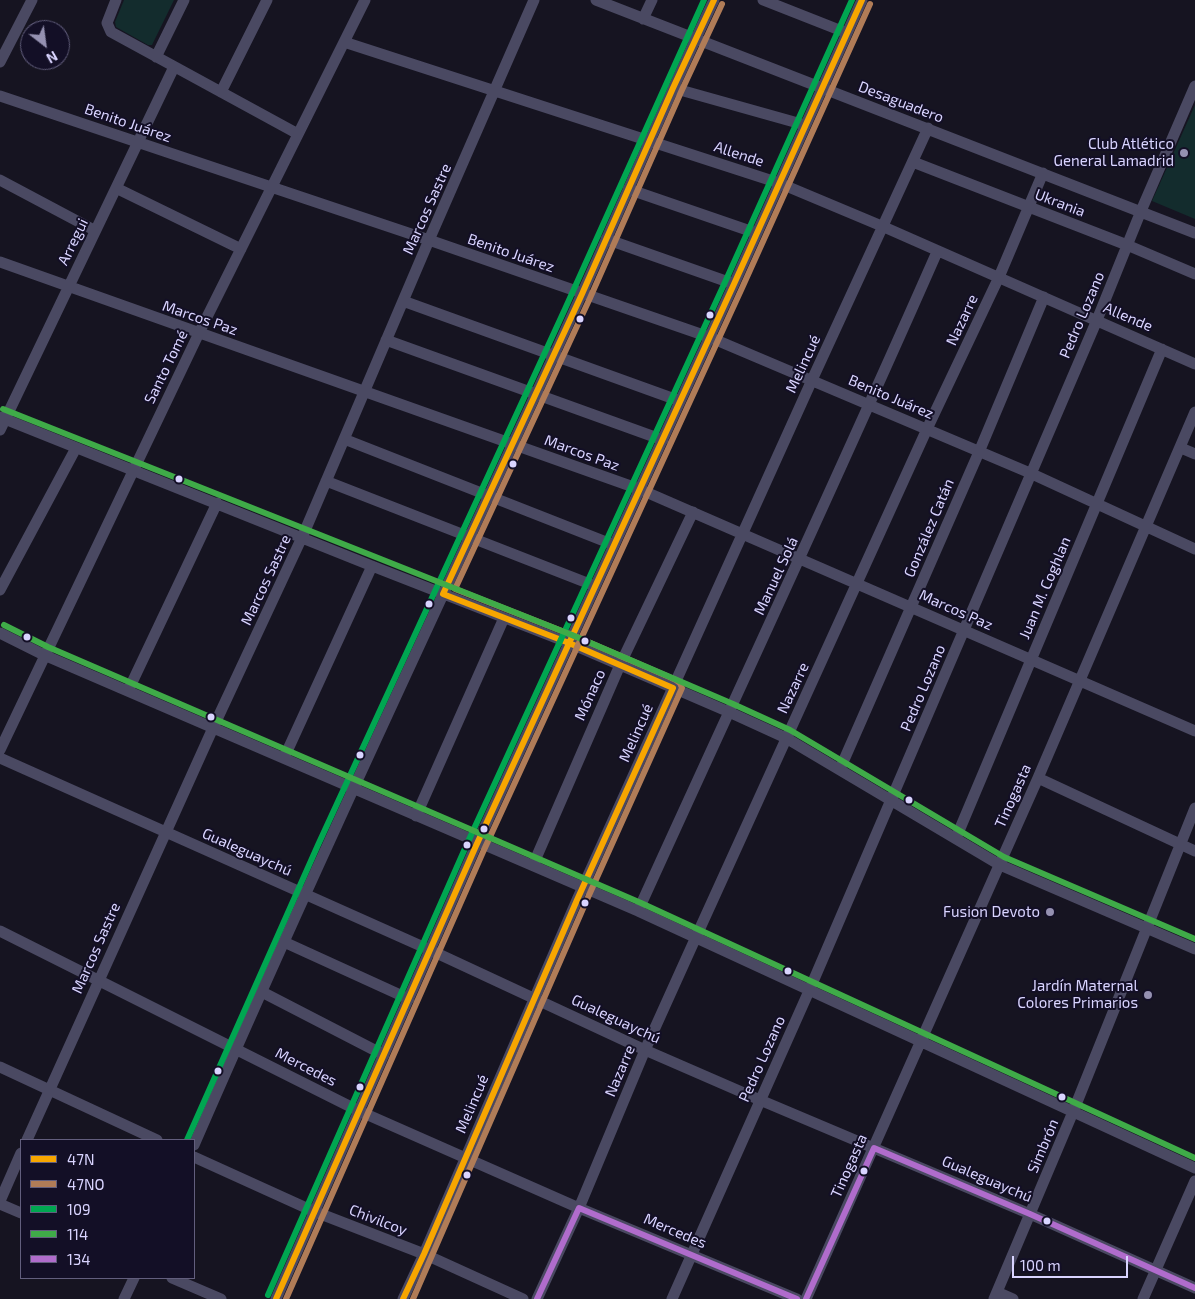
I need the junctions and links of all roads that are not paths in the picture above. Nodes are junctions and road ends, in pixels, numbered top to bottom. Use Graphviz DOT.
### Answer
graph roads {
  1 [pos="32,0"];
  2 [pos="116,0"];
  3 [pos="184,0"];
  4 [pos="267,0"];
  5 [pos="365,0"];
  6 [pos="534,0"];
  7 [pos="596,0"];
  8 [pos="652,0"];
  9 [pos="714,0"];
  10 [pos="763,0"];
  11 [pos="862,0"];
  12 [pos="643,19"];
  13 [pos="847,33"];
  14 [pos="695,39"];
  15 [pos="344,42"];
  16 [pos="156,57"];
  17 [pos="0,62"];
  18 [pos="174,67"];
  19 [pos="1195,86"];
  20 [pos="673,88"];
  21 [pos="822,88"];
  22 [pos="495,91"];
  23 [pos="221,92"];
  24 [pos="0,96"];
  25 [pos="805,125"];
  26 [pos="928,128"];
  27 [pos="298,134"];
  28 [pos="650,140"];
  29 [pos="138,142"];
  30 [pos="913,162"];
  31 [pos="1043,173"];
  32 [pos="0,180"];
  33 [pos="779,183"];
  34 [pos="116,188"];
  35 [pos="271,188"];
  36 [pos="628,189"];
  37 [pos="1028,207"];
  38 [pos="1141,211"];
  39 [pos="884,227"];
  40 [pos="94,230"];
  41 [pos="756,233"];
  42 [pos="1195,233"];
  43 [pos="606,239"];
  44 [pos="429,240"];
  45 [pos="1127,245"];
  46 [pos="241,249"];
  47 [pos="937,252"];
  48 [pos="0,262"];
  49 [pos="1195,274"];
  50 [pos="999,277"];
  51 [pos="734,284"];
  52 [pos="68,287"];
  53 [pos="582,294"];
  54 [pos="1044,297"];
  55 [pos="403,301"];
  56 [pos="1097,320"];
  57 [pos="199,333"];
  58 [pos="710,337"];
  59 [pos="386,340"];
  60 [pos="1162,349"];
  61 [pos="554,356"];
  62 [pos="1195,364"];
  63 [pos="812,380"];
  64 [pos="364,391"];
  65 [pos="536,395"];
  66 [pos="680,401"];
  67 [pos="870,404"];
  68 [pos="1195,412"];
  69 [pos="3,418"];
  70 [pos="927,429"];
  71 [pos="0,430"];
  72 [pos="344,439"];
  73 [pos="663,440"];
  74 [pos="513,443"];
  75 [pos="76,448"];
  76 [pos="1180,448"];
  77 [pos="979,452"];
  78 [pos="1195,454"];
  79 [pos="134,470"];
  80 [pos="1030,473"];
  81 [pos="326,481"];
  82 [pos="639,489"];
  83 [pos="488,496"];
  84 [pos="217,503"];
  85 [pos="1096,504"];
  86 [pos="693,512"];
  87 [pos="1147,527"];
  88 [pos="743,533"];
  89 [pos="469,537"];
  90 [pos="302,538"];
  91 [pos="614,546"];
  92 [pos="1195,548"];
  93 [pos="801,559"];
  94 [pos="372,566"];
  95 [pos="857,583"];
  96 [pos="595,586"];
  97 [pos="0,590"];
  98 [pos="443,594"];
  99 [pos="911,607"];
  100 [pos="504,618"];
  101 [pos="963,630"];
  102 [pos="0,633"];
  103 [pos="569,643"];
  104 [pos="44,655"];
  105 [pos="1031,660"];
  106 [pos="620,665"];
  107 [pos="1080,680"];
  108 [pos="673,688"];
  109 [pos="128,691"];
  110 [pos="729,712"];
  111 [pos="213,728"];
  112 [pos="1195,731"];
  113 [pos="786,738"];
  114 [pos="0,750"];
  115 [pos="0,758"];
  116 [pos="284,758"];
  117 [pos="840,769"];
  118 [pos="1038,778"];
  119 [pos="353,788"];
  120 [pos="891,800"];
  121 [pos="1195,808"];
  122 [pos="416,816"];
  123 [pos="166,832"];
  124 [pos="956,838"];
  125 [pos="478,843"];
  126 [pos="1181,845"];
  127 [pos="1195,851"];
  128 [pos="533,865"];
  129 [pos="1000,865"];
  130 [pos="583,887"];
  131 [pos="306,895"];
  132 [pos="638,912"];
  133 [pos="1147,928"];
  134 [pos="0,930"];
  135 [pos="696,937"];
  136 [pos="284,942"];
  137 [pos="1195,949"];
  138 [pos="430,950"];
  139 [pos="98,979"];
  140 [pos="809,991"];
  141 [pos="262,992"];
  142 [pos="534,997"];
  143 [pos="409,999"];
  144 [pos="920,1042"];
  145 [pos="236,1048"];
  146 [pos="645,1050"];
  147 [pos="384,1054"];
  148 [pos="0,1067"];
  149 [pos="49,1090"];
  150 [pos="760,1100"];
  151 [pos="359,1111"];
  152 [pos="1073,1112"];
  153 [pos="27,1139"];
  154 [pos="155,1139"];
  155 [pos="195,1143"];
  156 [pos="874,1148"];
  157 [pos="20,1155"];
  158 [pos="195,1157"];
  159 [pos="464,1158"];
  160 [pos="1195,1168"];
  161 [pos="1195,1181"];
  162 [pos="0,1203"];
  163 [pos="579,1208"];
  164 [pos="313,1211"];
  165 [pos="20,1213"];
  166 [pos="1030,1214"];
  167 [pos="424,1254"];
  168 [pos="692,1255"];
  169 [pos="1156,1271"];
  170 [pos="134,1279"];
  171 [pos="174,1279"];
  172 [pos="1195,1288"];
  173 [pos="995,1296"];
  174 [pos="124,1299"];
  175 [pos="221,1299"];
  176 [pos="276,1299"];
  177 [pos="403,1299"];
  178 [pos="523,1299"];
  179 [pos="537,1299"];
  180 [pos="672,1299"];
  181 [pos="797,1299"];
  182 [pos="806,1299"];
  183 [pos="1013,1299"];
  184 [pos="1143,1299"];
  1 -- 17 [label="street"];
  2 -- 16 [label="street"];
  3 -- 16 [label="street"];
  4 -- 23 [label="street"];
  5 -- 15 [label="street, Santo Tomé"];
  6 -- 22 [label="street, Marcos Sastre"];
  7 -- 12 [label="street, Desaguadero"];
  8 -- 12 [label="street"];
  9 -- 14 [label="street"];
  10 -- 13 [label="street"];
  11 -- 13 [label="street"];
  12 -- 14 [label="street, Desaguadero"];
  13 -- 21 [label="street"];
  14 -- 20 [label="street"];
  14 -- 21 [label="street, Desaguadero"];
  15 -- 22 [label="street, Allende"];
  15 -- 27 [label="street, Santo Tomé"];
  16 -- 18 [label="street"];
  18 -- 23 [label="street"];
  18 -- 29 [label="street, Arregui"];
  19 -- 38 [label="street, Pedro Lozano"];
  20 -- 25 [label="street"];
  20 -- 28 [label="street"];
  21 -- 25 [label="street"];
  21 -- 26 [label="street, Desaguadero"];
  22 -- 28 [label="street, Allende"];
  22 -- 44 [label="street, Marcos Sastre"];
  23 -- 27 [label="street"];
  24 -- 29 [label="street, Benito Juárez"];
  25 -- 33 [label="street"];
  26 -- 30 [label="street, Melincué"];
  26 -- 31 [label="street, Desaguadero"];
  27 -- 35 [label="street, Santo Tomé"];
  28 -- 33 [label="street, Allende"];
  28 -- 36 [label="street"];
  29 -- 34 [label="street, Arregui"];
  29 -- 35 [label="street, Benito Juárez"];
  30 -- 37 [label="street, Ukrania"];
  30 -- 39 [label="street, Melincué"];
  31 -- 37 [label="street, Nazarre"];
  31 -- 38 [label="street, Desaguadero"];
  32 -- 40 [label="street"];
  33 -- 39 [label="street, Allende"];
  33 -- 41 [label="street"];
  34 -- 40 [label="street, Arregui"];
  34 -- 46 [label="street"];
  35 -- 44 [label="street, Benito Juárez"];
  35 -- 46 [label="street, Santo Tomé"];
  36 -- 41 [label="street"];
  36 -- 43 [label="street"];
  37 -- 45 [label="street, Ukrania"];
  37 -- 50 [label="street, Nazarre"];
  38 -- 42 [label="street, Desaguadero"];
  38 -- 45 [label="street, Pedro Lozano"];
  39 -- 47 [label="street, Allende"];
  39 -- 63 [label="street, Melincué"];
  40 -- 52 [label="street, Arregui"];
  41 -- 51 [label="street"];
  43 -- 51 [label="street"];
  43 -- 53 [label="street"];
  44 -- 53 [label="street, Benito Juárez"];
  44 -- 55 [label="street, Marcos Sastre"];
  45 -- 49 [label="street, Ukrania"];
  45 -- 56 [label="street, Pedro Lozano"];
  46 -- 57 [label="street, Santo Tomé"];
  47 -- 50 [label="street, Allende"];
  47 -- 67 [label="street, Manuel Solá"];
  48 -- 52 [label="street, Marcos Paz"];
  50 -- 54 [label="street, Allende"];
  50 -- 70 [label="street, Nazarre"];
  51 -- 58 [label="street"];
  52 -- 57 [label="street, Marcos Paz"];
  52 -- 69 [label="street, Arregui"];
  53 -- 58 [label="street, Benito Juárez"];
  53 -- 61 [label="street"];
  54 -- 56 [label="street, Allende"];
  54 -- 77 [label="street, González Catán"];
  55 -- 59 [label="street, Marcos Sastre"];
  55 -- 61 [label="street"];
  56 -- 60 [label="street, Allende"];
  56 -- 80 [label="street, Pedro Lozano"];
  57 -- 64 [label="street, Marcos Paz"];
  57 -- 79 [label="street, Santo Tomé"];
  58 -- 63 [label="street, Benito Juárez"];
  58 -- 66 [label="street"];
  59 -- 64 [label="street, Marcos Sastre"];
  59 -- 65 [label="street"];
  60 -- 62 [label="street, Allende"];
  60 -- 85 [label="street, Juan M. Coghlan"];
  61 -- 65 [label="street"];
  61 -- 66 [label="street"];
  63 -- 67 [label="street, Benito Juárez"];
  63 -- 88 [label="street, Melincué"];
  64 -- 72 [label="street, Marcos Sastre"];
  64 -- 74 [label="street, Marcos Paz"];
  65 -- 73 [label="street"];
  65 -- 74 [label="street"];
  66 -- 73 [label="street"];
  67 -- 70 [label="street, Benito Juárez"];
  67 -- 93 [label="street, Manuel Solá"];
  68 -- 76 [label="street, Tinogasta"];
  69 -- 71 [label="street, Arregui"];
  69 -- 75 [label="street"];
  70 -- 77 [label="street, Benito Juárez"];
  70 -- 95 [label="street, Nazarre"];
  72 -- 81 [label="street, Marcos Sastre"];
  72 -- 83 [label="street"];
  73 -- 82 [label="street"];
  74 -- 82 [label="street, Marcos Paz"];
  74 -- 83 [label="street"];
  75 -- 79 [label="street"];
  75 -- 97 [label="street"];
  76 -- 78 [label="street"];
  76 -- 87 [label="street, Tinogasta"];
  77 -- 80 [label="street, Benito Juárez"];
  77 -- 99 [label="street, González Catán"];
  79 -- 84 [label="street"];
  79 -- 104 [label="street, Santo Tomé"];
  80 -- 85 [label="street, Benito Juárez"];
  80 -- 101 [label="street, Pedro Lozano"];
  81 -- 89 [label="street"];
  81 -- 90 [label="street, Marcos Sastre"];
  82 -- 86 [label="street, Marcos Paz"];
  82 -- 91 [label="street"];
  83 -- 89 [label="street"];
  83 -- 91 [label="street"];
  84 -- 90 [label="street"];
  84 -- 109 [label="street"];
  85 -- 87 [label="street, Benito Juárez"];
  85 -- 105 [label="street, Juan M. Coghlan"];
  86 -- 88 [label="street, Marcos Paz"];
  86 -- 106 [label="street, Mónaco"];
  87 -- 92 [label="street, Benito Juárez"];
  87 -- 107 [label="street, Tinogasta"];
  88 -- 93 [label="street, Marcos Paz"];
  88 -- 108 [label="street, Melincué"];
  89 -- 96 [label="street"];
  89 -- 98 [label="street"];
  90 -- 94 [label="street"];
  90 -- 111 [label="street, Marcos Sastre"];
  91 -- 96 [label="street"];
  93 -- 95 [label="street, Marcos Paz"];
  93 -- 110 [label="street, Manuel Solá"];
  94 -- 98 [label="street"];
  94 -- 116 [label="street"];
  95 -- 99 [label="street, Marcos Paz"];
  95 -- 113 [label="street, Nazarre"];
  96 -- 103 [label="street"];
  98 -- 100 [label="street"];
  98 -- 119 [label="street"];
  99 -- 101 [label="street, Marcos Paz"];
  99 -- 117 [label="street, González Catán"];
  100 -- 103 [label="street"];
  100 -- 122 [label="street"];
  101 -- 105 [label="street, Marcos Paz"];
  101 -- 120 [label="street, Pedro Lozano"];
  102 -- 104 [label="street"];
  103 -- 106 [label="street"];
  103 -- 125 [label="street"];
  104 -- 109 [label="street"];
  104 -- 114 [label="street, Santo Tomé"];
  105 -- 107 [label="street, Marcos Paz"];
  105 -- 124 [label="street, Juan M. Coghlan"];
  106 -- 108 [label="street"];
  106 -- 128 [label="street, Mónaco"];
  107 -- 112 [label="street, Marcos Paz"];
  107 -- 118 [label="street, Tinogasta"];
  108 -- 110 [label="street"];
  108 -- 130 [label="street, Melincué"];
  109 -- 111 [label="street"];
  110 -- 113 [label="street"];
  110 -- 132 [label="street, Manuel Solá"];
  111 -- 116 [label="street"];
  111 -- 123 [label="street, Marcos Sastre"];
  113 -- 117 [label="street"];
  113 -- 135 [label="street, Nazarre"];
  115 -- 123 [label="street, Gualeguaychú"];
  116 -- 119 [label="street"];
  117 -- 120 [label="street"];
  118 -- 126 [label="street"];
  118 -- 129 [label="street, Tinogasta"];
  119 -- 122 [label="street"];
  119 -- 131 [label="street"];
  120 -- 124 [label="street"];
  120 -- 140 [label="street, Pedro Lozano"];
  121 -- 126 [label="street, Simbrón"];
  122 -- 125 [label="street"];
  123 -- 131 [label="street, Gualeguaychú"];
  123 -- 139 [label="street, Marcos Sastre"];
  124 -- 129 [label="street"];
  125 -- 128 [label="street"];
  125 -- 138 [label="street"];
  126 -- 127 [label="street"];
  126 -- 133 [label="street, Simbrón"];
  128 -- 130 [label="street"];
  129 -- 133 [label="street"];
  129 -- 144 [label="street, Tinogasta"];
  130 -- 132 [label="street"];
  130 -- 142 [label="street, Melincué"];
  131 -- 136 [label="street"];
  131 -- 138 [label="street, Gualeguaychú"];
  132 -- 135 [label="street"];
  133 -- 137 [label="street"];
  133 -- 152 [label="street, Simbrón"];
  134 -- 139 [label="street, Mercedes"];
  135 -- 140 [label="street"];
  135 -- 146 [label="street, Nazarre"];
  136 -- 141 [label="street"];
  136 -- 143 [label="street"];
  138 -- 142 [label="street, Gualeguaychú"];
  138 -- 143 [label="street"];
  139 -- 145 [label="street, Mercedes"];
  139 -- 149 [label="street, Marcos Sastre"];
  140 -- 144 [label="street"];
  140 -- 150 [label="street, Pedro Lozano"];
  141 -- 145 [label="street"];
  141 -- 147 [label="street"];
  142 -- 146 [label="street, Gualeguaychú"];
  142 -- 159 [label="street, Melincué"];
  143 -- 147 [label="street"];
  144 -- 152 [label="street"];
  144 -- 156 [label="street, Tinogasta"];
  145 -- 151 [label="street, Mercedes"];
  145 -- 155 [label="street"];
  146 -- 150 [label="street, Gualeguaychú"];
  146 -- 163 [label="street, Nazarre"];
  147 -- 151 [label="street"];
  148 -- 149 [label="street"];
  149 -- 153 [label="street, Marcos Sastre"];
  149 -- 154 [label="street"];
  150 -- 156 [label="street, Gualeguaychú"];
  150 -- 168 [label="street, Pedro Lozano"];
  151 -- 159 [label="street, Mercedes"];
  151 -- 164 [label="street"];
  152 -- 160 [label="street"];
  152 -- 166 [label="street, Simbrón"];
  156 -- 166 [label="street, Gualeguaychú"];
  156 -- 182 [label="street, Tinogasta"];
  157 -- 162 [label="street"];
  158 -- 164 [label="street, Chivilcoy"];
  159 -- 163 [label="street, Mercedes"];
  159 -- 167 [label="street, Melincué"];
  161 -- 169 [label="street"];
  162 -- 165 [label="street"];
  163 -- 168 [label="street, Mercedes"];
  163 -- 179 [label="street, Nazarre"];
  164 -- 167 [label="street, Chivilcoy"];
  164 -- 176 [label="street"];
  166 -- 169 [label="street, Gualeguaychú"];
  166 -- 173 [label="street, Simbrón"];
  167 -- 177 [label="street, Melincué"];
  167 -- 178 [label="street, Chivilcoy"];
  168 -- 180 [label="street, Pedro Lozano"];
  168 -- 181 [label="street, Mercedes"];
  169 -- 172 [label="street, Gualeguaychú"];
  169 -- 184 [label="street"];
  170 -- 174 [label="street"];
  171 -- 175 [label="street"];
  173 -- 183 [label="street"];
}
